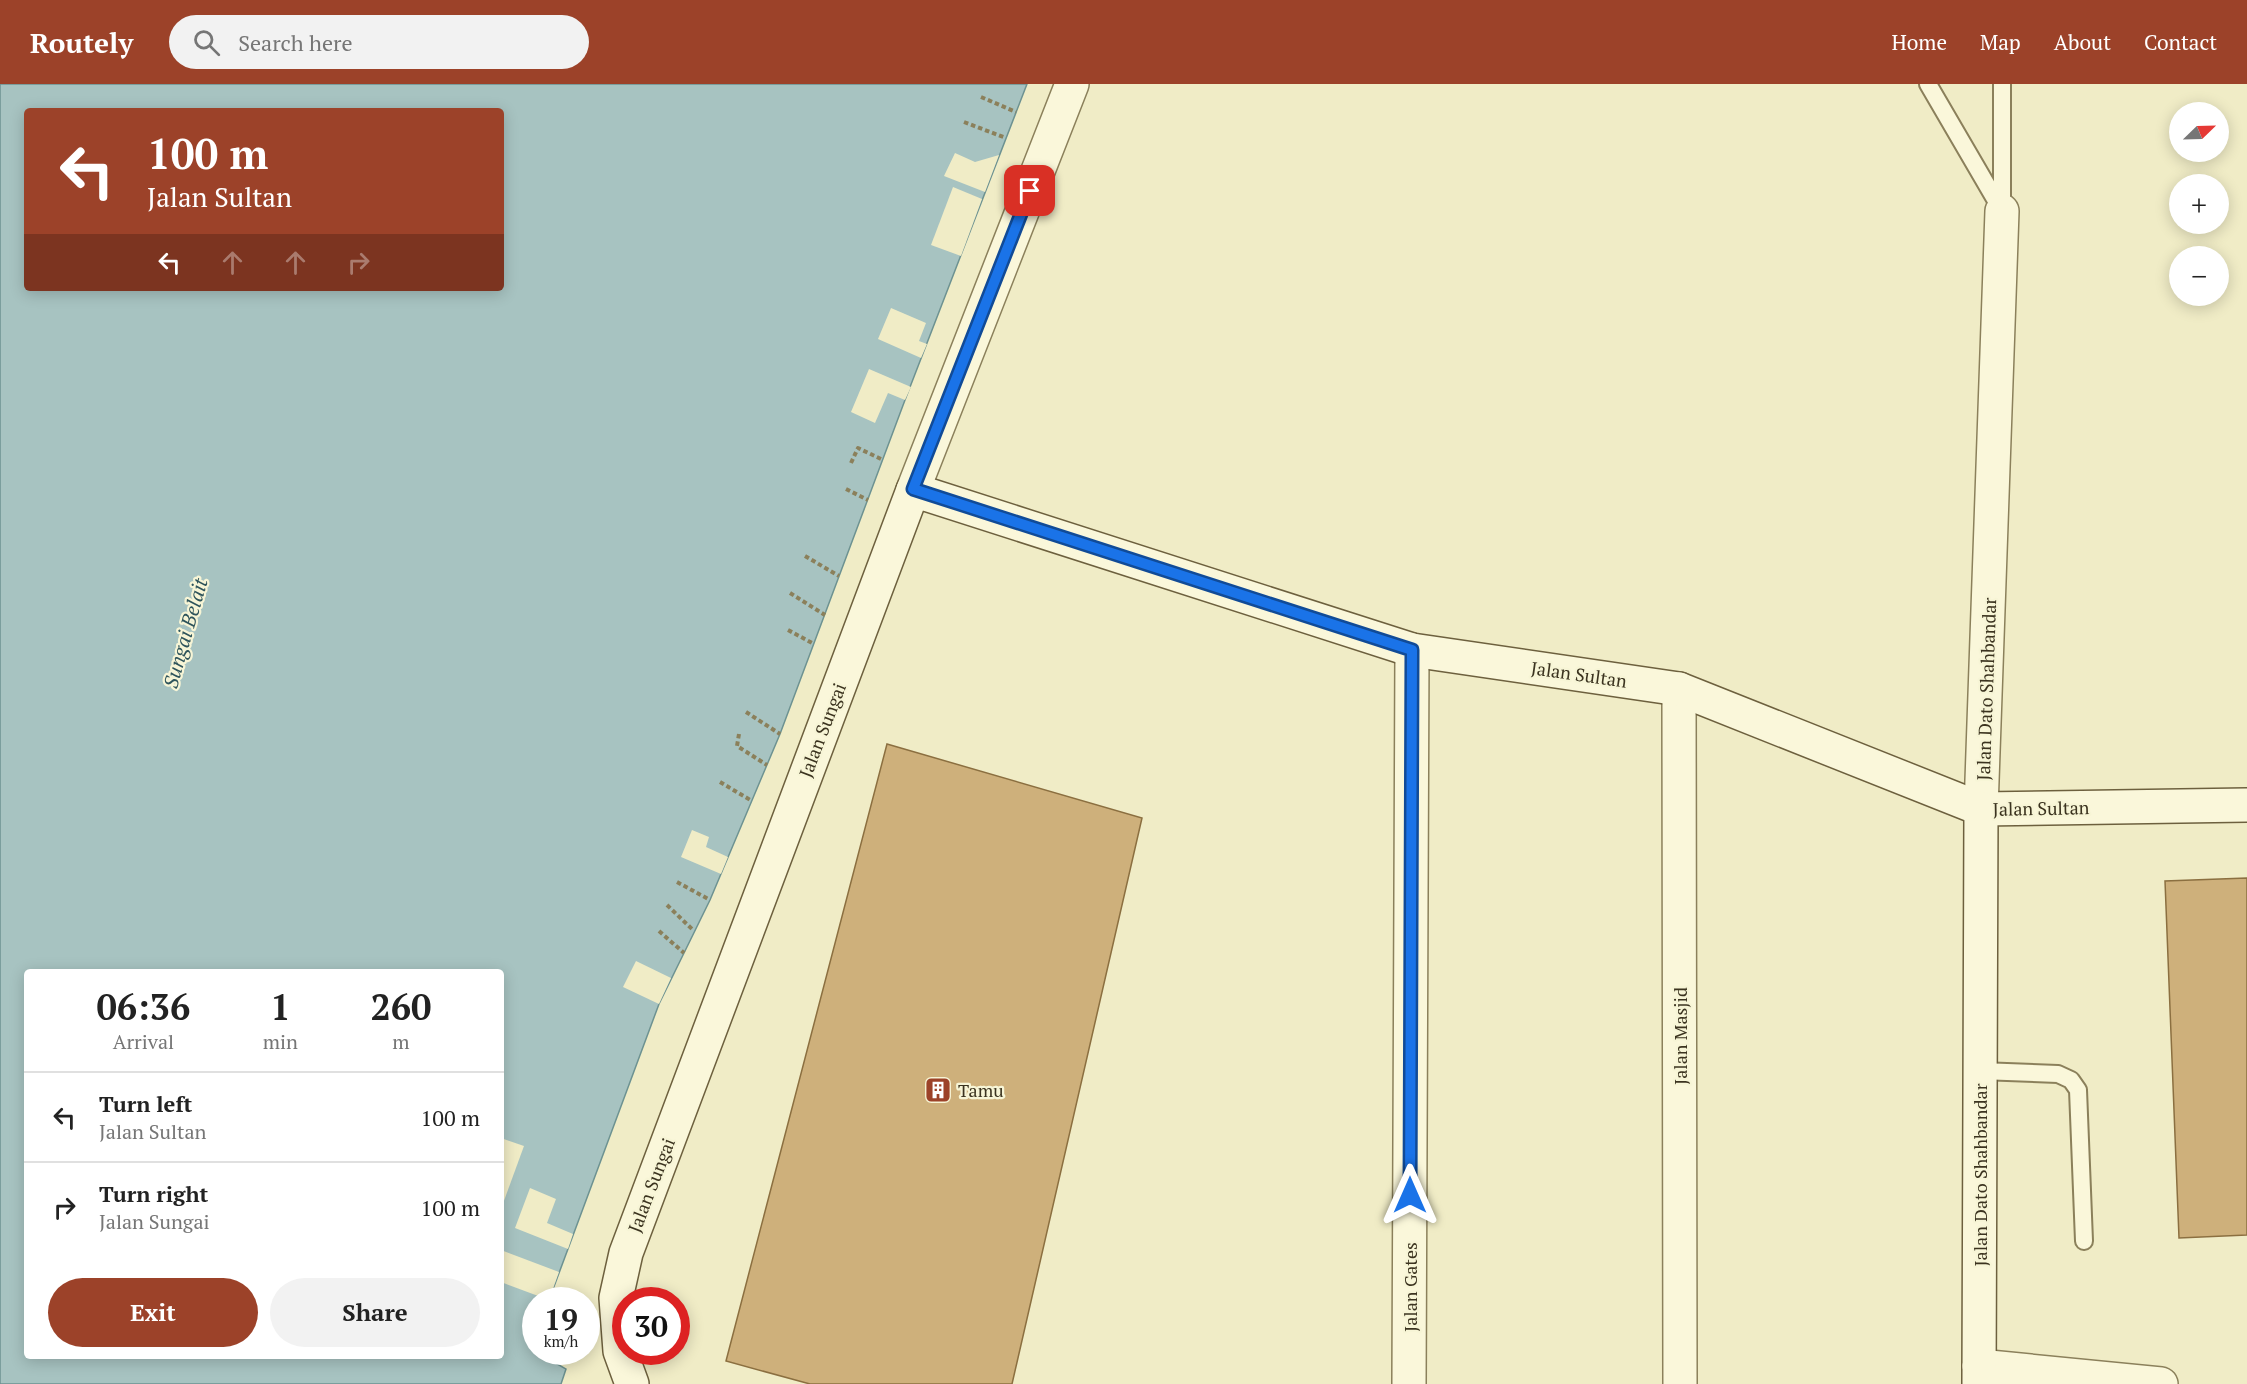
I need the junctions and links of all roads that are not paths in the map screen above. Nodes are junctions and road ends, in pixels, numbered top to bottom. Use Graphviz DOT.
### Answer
graph roads {
  1 [pos="1072,84"];
  2 [pos="1928,84"];
  3 [pos="2002,84"];
  4 [pos="2002,211"];
  5 [pos="913,489"];
  6 [pos="1412,650"];
  7 [pos="1679,689"];
  8 [pos="2247,805"];
  9 [pos="1982,809"];
  10 [pos="1980,1071"];
  11 [pos="2084,1241"];
  12 [pos="1979,1375"];
  13 [pos="632,1384"];
  14 [pos="1409,1384"];
  15 [pos="1680,1384"];
  16 [pos="2161,1384"];
  1 -- 5 [label="street, Jalan Sungai"];
  2 -- 4 [label="lane"];
  3 -- 4 [label="lane"];
  4 -- 9 [label="street, Jalan Dato Shahbandar"];
  5 -- 6 [label="street, Jalan Sultan"];
  5 -- 13 [label="street, Jalan Sungai"];
  6 -- 7 [label="street, Jalan Sultan"];
  6 -- 14 [label="street, Jalan Gates"];
  7 -- 9 [label="street, Jalan Sultan"];
  7 -- 15 [label="street, Jalan Masjid"];
  8 -- 9 [label="street, Jalan Sultan"];
  9 -- 10 [label="street, Jalan Dato Shahbandar"];
  10 -- 11 [label="lane"];
  10 -- 12 [label="street, Jalan Dato Shahbandar"];
  12 -- 16 [label="street"];
}
